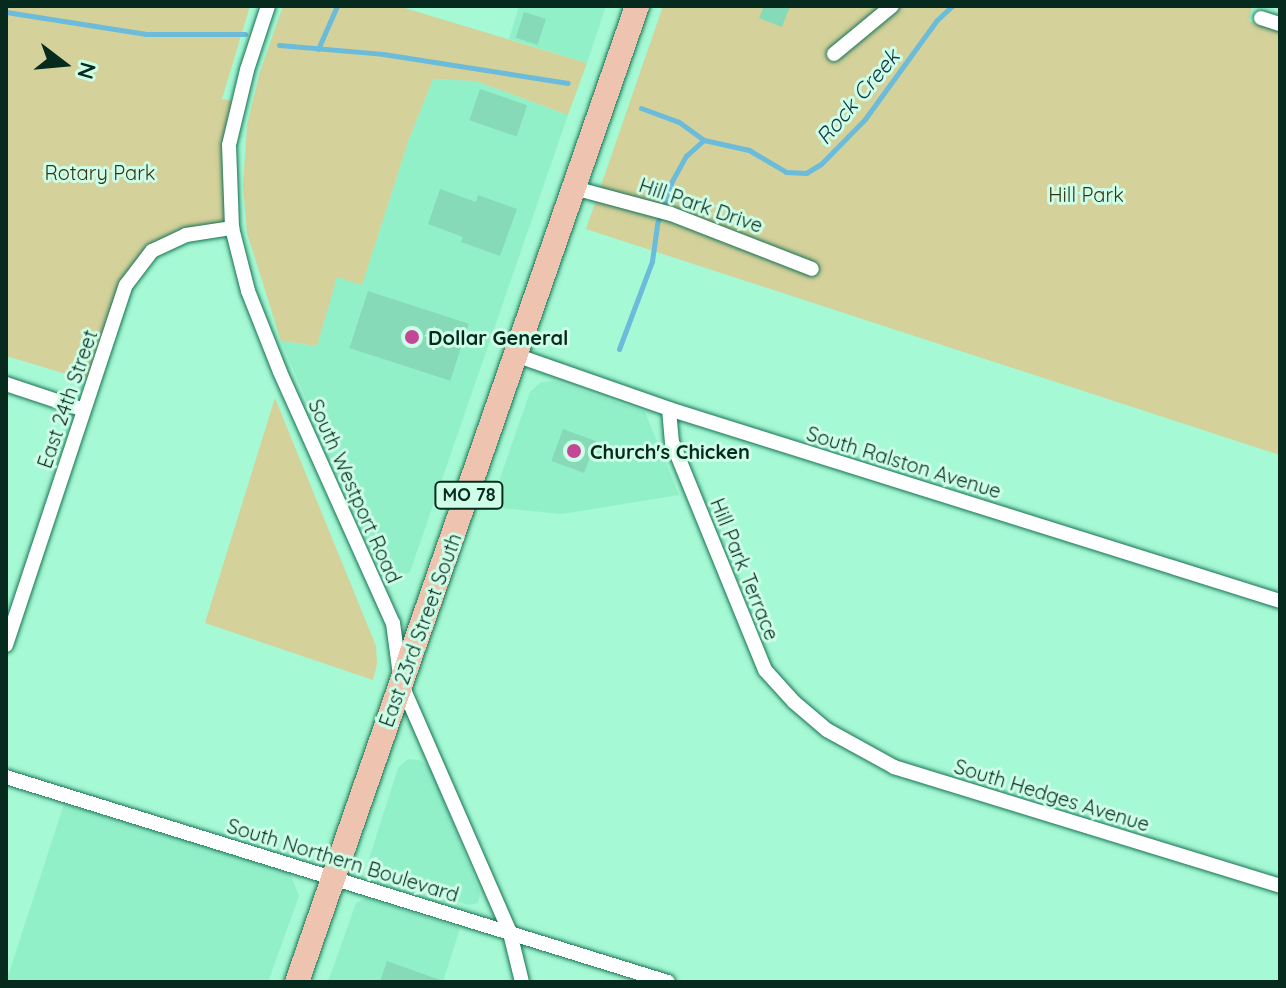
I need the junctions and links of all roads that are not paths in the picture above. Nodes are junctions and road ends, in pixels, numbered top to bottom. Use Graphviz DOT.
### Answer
graph roads {
  1 [pos="268,6"];
  2 [pos="637,6"];
  3 [pos="892,6"];
  4 [pos="1261,18"];
  5 [pos="1280,24"];
  6 [pos="834,54"];
  7 [pos="574,188"];
  8 [pos="232,228"];
  9 [pos="812,269"];
  10 [pos="518,356"];
  11 [pos="6,384"];
  12 [pos="669,409"];
  13 [pos="84,410"];
  14 [pos="1280,601"];
  15 [pos="6,645"];
  16 [pos="401,683"];
  17 [pos="820,724"];
  18 [pos="6,777"];
  19 [pos="334,877"];
  20 [pos="1280,886"];
  21 [pos="510,933"];
  22 [pos="297,982"];
  23 [pos="522,982"];
  24 [pos="668,982"];
  1 -- 8 [label="street, South Westport Road"];
  2 -- 7 [label="main road, East 23rd Street South / MO 78"];
  3 -- 6 [label="street"];
  4 -- 5 [label="street"];
  7 -- 9 [label="street, Hill Park Drive"];
  7 -- 10 [label="main road, East 23rd Street South / MO 78"];
  8 -- 13 [label="street, East 24th Street"];
  8 -- 16 [label="street, South Westport Road"];
  10 -- 12 [label="street, South Ralston Avenue"];
  10 -- 16 [label="main road, East 23rd Street South / MO 78"];
  11 -- 13 [label="street"];
  12 -- 14 [label="street, South Ralston Avenue"];
  12 -- 17 [label="street, Hill Park Terrace"];
  13 -- 15 [label="street, East 24th Street"];
  16 -- 19 [label="main road, East 23rd Street South / MO 78"];
  16 -- 21 [label="street, South Westport Road"];
  17 -- 20 [label="street, South Hedges Avenue"];
  18 -- 19 [label="street, South Northern Boulevard"];
  19 -- 21 [label="street, South Northern Boulevard"];
  19 -- 22 [label="main road, East 23rd Street South / MO 78"];
  21 -- 23 [label="street, South Westport Road"];
  21 -- 24 [label="street, South Northern Boulevard"];
}
